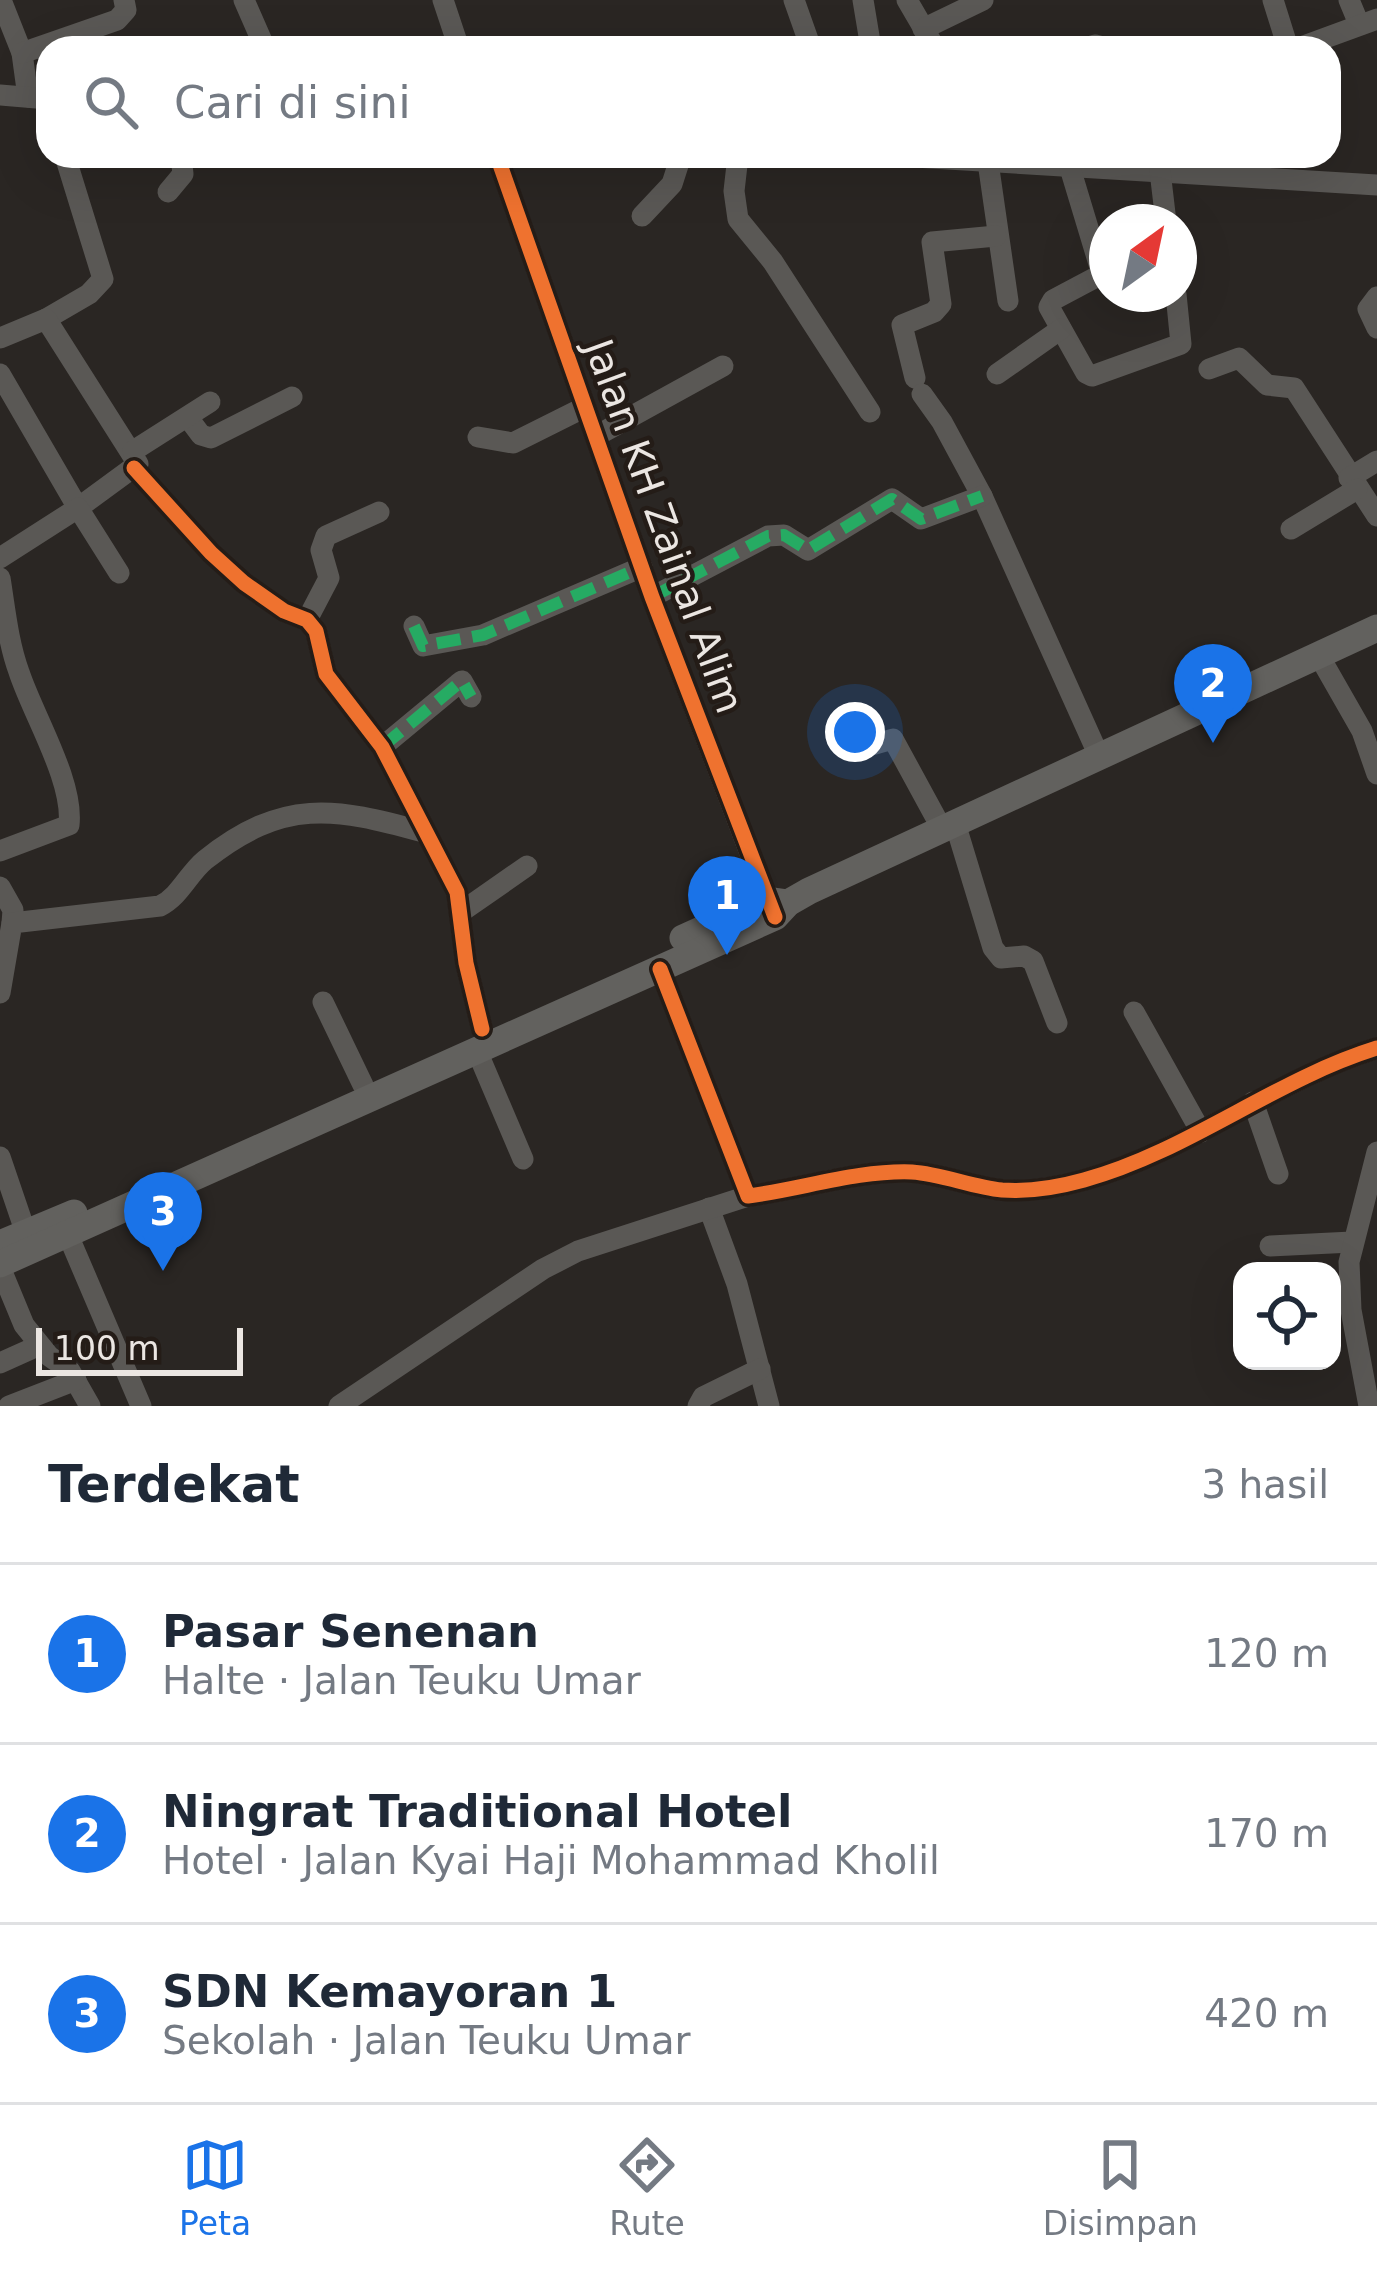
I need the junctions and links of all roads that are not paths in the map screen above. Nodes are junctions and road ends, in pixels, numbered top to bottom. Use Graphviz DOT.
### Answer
graph roads {
  1 [pos="1,0"];
  2 [pos="124,0"];
  3 [pos="244,0"];
  4 [pos="442,0"];
  5 [pos="794,0"];
  6 [pos="863,0"];
  7 [pos="907,0"];
  8 [pos="983,0"];
  9 [pos="1273,0"];
  10 [pos="1349,0"];
  11 [pos="1368,21"];
  12 [pos="71,36"];
  13 [pos="260,36"];
  14 [pos="455,36"];
  15 [pos="807,36"];
  16 [pos="869,36"];
  17 [pos="928,36"];
  18 [pos="932,36"];
  19 [pos="1284,36"];
  20 [pos="1329,36"];
  21 [pos="36,48"];
  22 [pos="22,53"];
  23 [pos="36,92"];
  24 [pos="0,95"];
  25 [pos="36,98"];
  26 [pos="69,168"];
  27 [pos="182,168"];
  28 [pos="500,168"];
  29 [pos="677,168"];
  30 [pos="737,168"];
  31 [pos="997,168"];
  32 [pos="1070,168"];
  33 [pos="1145,168"];
  34 [pos="1251,168"];
  35 [pos="1286,168"];
  36 [pos="1160,171"];
  37 [pos="1377,185"];
  38 [pos="168,192"];
  39 [pos="1164,204"];
  40 [pos="642,216"];
  41 [pos="996,236"];
  42 [pos="1377,297"];
  43 [pos="1008,301"];
  44 [pos="1177,312"];
  45 [pos="46,319"];
  46 [pos="1377,328"];
  47 [pos="1061,329"];
  48 [pos="0,338"];
  49 [pos="723,366"];
  50 [pos="1210,369"];
  51 [pos="0,374"];
  52 [pos="997,374"];
  53 [pos="292,397"];
  54 [pos="211,402"];
  55 [pos="585,406"];
  56 [pos="869,412"];
  57 [pos="189,419"];
  58 [pos="596,436"];
  59 [pos="478,437"];
  60 [pos="134,459"];
  61 [pos="1377,461"];
  62 [pos="1353,483"];
  63 [pos="982,496"];
  64 [pos="78,508"];
  65 [pos="379,512"];
  66 [pos="1377,516"];
  67 [pos="1292,529"];
  68 [pos="0,558"];
  69 [pos="642,567"];
  70 [pos="119,573"];
  71 [pos="0,578"];
  72 [pos="652,597"];
  73 [pos="2,610"];
  74 [pos="307,620"];
  75 [pos="414,626"];
  76 [pos="1377,628"];
  77 [pos="1318,654"];
  78 [pos="471,697"];
  79 [pos="382,747"];
  80 [pos="865,747"];
  81 [pos="1100,756"];
  82 [pos="1377,773"];
  83 [pos="948,826"];
  84 [pos="423,832"];
  85 [pos="0,851"];
  86 [pos="527,866"];
  87 [pos="0,886"];
  88 [pos="776,907"];
  89 [pos="461,912"];
  90 [pos="12,923"];
  91 [pos="660,969"];
  92 [pos="0,993"];
  93 [pos="323,1002"];
  94 [pos="1134,1012"];
  95 [pos="1057,1023"];
  96 [pos="479,1040"];
  97 [pos="1377,1050"];
  98 [pos="420,1068"];
  99 [pos="364,1085"];
  100 [pos="1253,1102"];
  101 [pos="1201,1132"];
  102 [pos="1377,1152"];
  103 [pos="0,1157"];
  104 [pos="524,1159"];
  105 [pos="1278,1174"];
  106 [pos="748,1196"];
  107 [pos="709,1208"];
  108 [pos="68,1235"];
  109 [pos="19,1242"];
  110 [pos="1352,1242"];
  111 [pos="1270,1246"];
  112 [pos="0,1266"];
  113 [pos="40,1345"];
  114 [pos="0,1363"];
  115 [pos="760,1369"];
  116 [pos="76,1380"];
  117 [pos="9,1406"];
  118 [pos="90,1406"];
  119 [pos="141,1406"];
  120 [pos="339,1406"];
  121 [pos="698,1406"];
  122 [pos="769,1406"];
  123 [pos="1370,1406"];
  1 -- 22 [label="street"];
  2 -- 12 [label="street"];
  3 -- 13 [label="street"];
  4 -- 14 [label="street"];
  5 -- 15 [label="street"];
  6 -- 16 [label="street"];
  7 -- 17 [label="street"];
  8 -- 18 [label="street"];
  9 -- 19 [label="street"];
  10 -- 11 [label="street"];
  11 -- 20 [label="street"];
  21 -- 22 [label="street"];
  22 -- 23 [label="street"];
  24 -- 25 [label="street"];
  26 -- 45 [label="street"];
  27 -- 38 [label="street"];
  28 -- 55 [label="street, Jalan KH Zainal Alim"];
  29 -- 40 [label="street"];
  30 -- 56 [label="street"];
  31 -- 41 [label="street"];
  32 -- 47 [label="street"];
  33 -- 36 [label="street"];
  34 -- 36 [label="street"];
  35 -- 37 [label="street"];
  36 -- 39 [label="street"];
  41 -- 43 [label="street"];
  41 -- 63 [label="street"];
  42 -- 46 [label="street"];
  44 -- 47 [label="street"];
  45 -- 48 [label="street"];
  45 -- 60 [label="street"];
  47 -- 52 [label="street"];
  49 -- 58 [label="street"];
  50 -- 62 [label="street"];
  51 -- 64 [label="street"];
  53 -- 57 [label="street"];
  54 -- 57 [label="street"];
  55 -- 58 [label="street, Jalan KH Zainal Alim"];
  55 -- 59 [label="street"];
  57 -- 60 [label="street"];
  58 -- 69 [label="street, Jalan KH Zainal Alim"];
  60 -- 64 [label="street"];
  60 -- 74 [label="street"];
  61 -- 62 [label="street"];
  62 -- 66 [label="street"];
  62 -- 67 [label="street"];
  63 -- 72 [label="street"];
  63 -- 81 [label="street"];
  64 -- 68 [label="street"];
  64 -- 70 [label="street"];
  65 -- 74 [label="street"];
  69 -- 72 [label="street, Jalan KH Zainal Alim"];
  69 -- 75 [label="street"];
  71 -- 73 [label="street"];
  72 -- 88 [label="street, Jalan KH Zainal Alim"];
  73 -- 85 [label="street"];
  74 -- 79 [label="street"];
  76 -- 77 [label="main road"];
  77 -- 81 [label="main road"];
  77 -- 82 [label="street"];
  78 -- 79 [label="street"];
  79 -- 84 [label="street"];
  80 -- 83 [label="street"];
  81 -- 83 [label="main road"];
  83 -- 88 [label="main road"];
  83 -- 95 [label="street"];
  84 -- 89 [label="street"];
  84 -- 90 [label="street"];
  86 -- 89 [label="street"];
  87 -- 90 [label="street"];
  88 -- 91 [label="main road"];
  88 -- 96 [label="main road"];
  89 -- 96 [label="street"];
  90 -- 92 [label="street"];
  91 -- 96 [label="main road"];
  91 -- 106 [label="street"];
  93 -- 99 [label="street"];
  94 -- 101 [label="street"];
  96 -- 98 [label="main road"];
  96 -- 104 [label="street"];
  97 -- 100 [label="street"];
  98 -- 99 [label="main road"];
  98 -- 108 [label="main road"];
  99 -- 109 [label="main road"];
  100 -- 101 [label="street"];
  100 -- 105 [label="street"];
  101 -- 106 [label="street"];
  102 -- 110 [label="street"];
  103 -- 109 [label="street"];
  106 -- 107 [label="street"];
  107 -- 115 [label="street"];
  107 -- 120 [label="street"];
  108 -- 109 [label="main road"];
  108 -- 119 [label="street"];
  109 -- 112 [label="main road"];
  110 -- 111 [label="street"];
  110 -- 123 [label="street"];
  112 -- 113 [label="street"];
  113 -- 114 [label="street"];
  113 -- 116 [label="street"];
  115 -- 121 [label="street"];
  115 -- 122 [label="street"];
  116 -- 117 [label="street"];
  116 -- 118 [label="street"];
}
